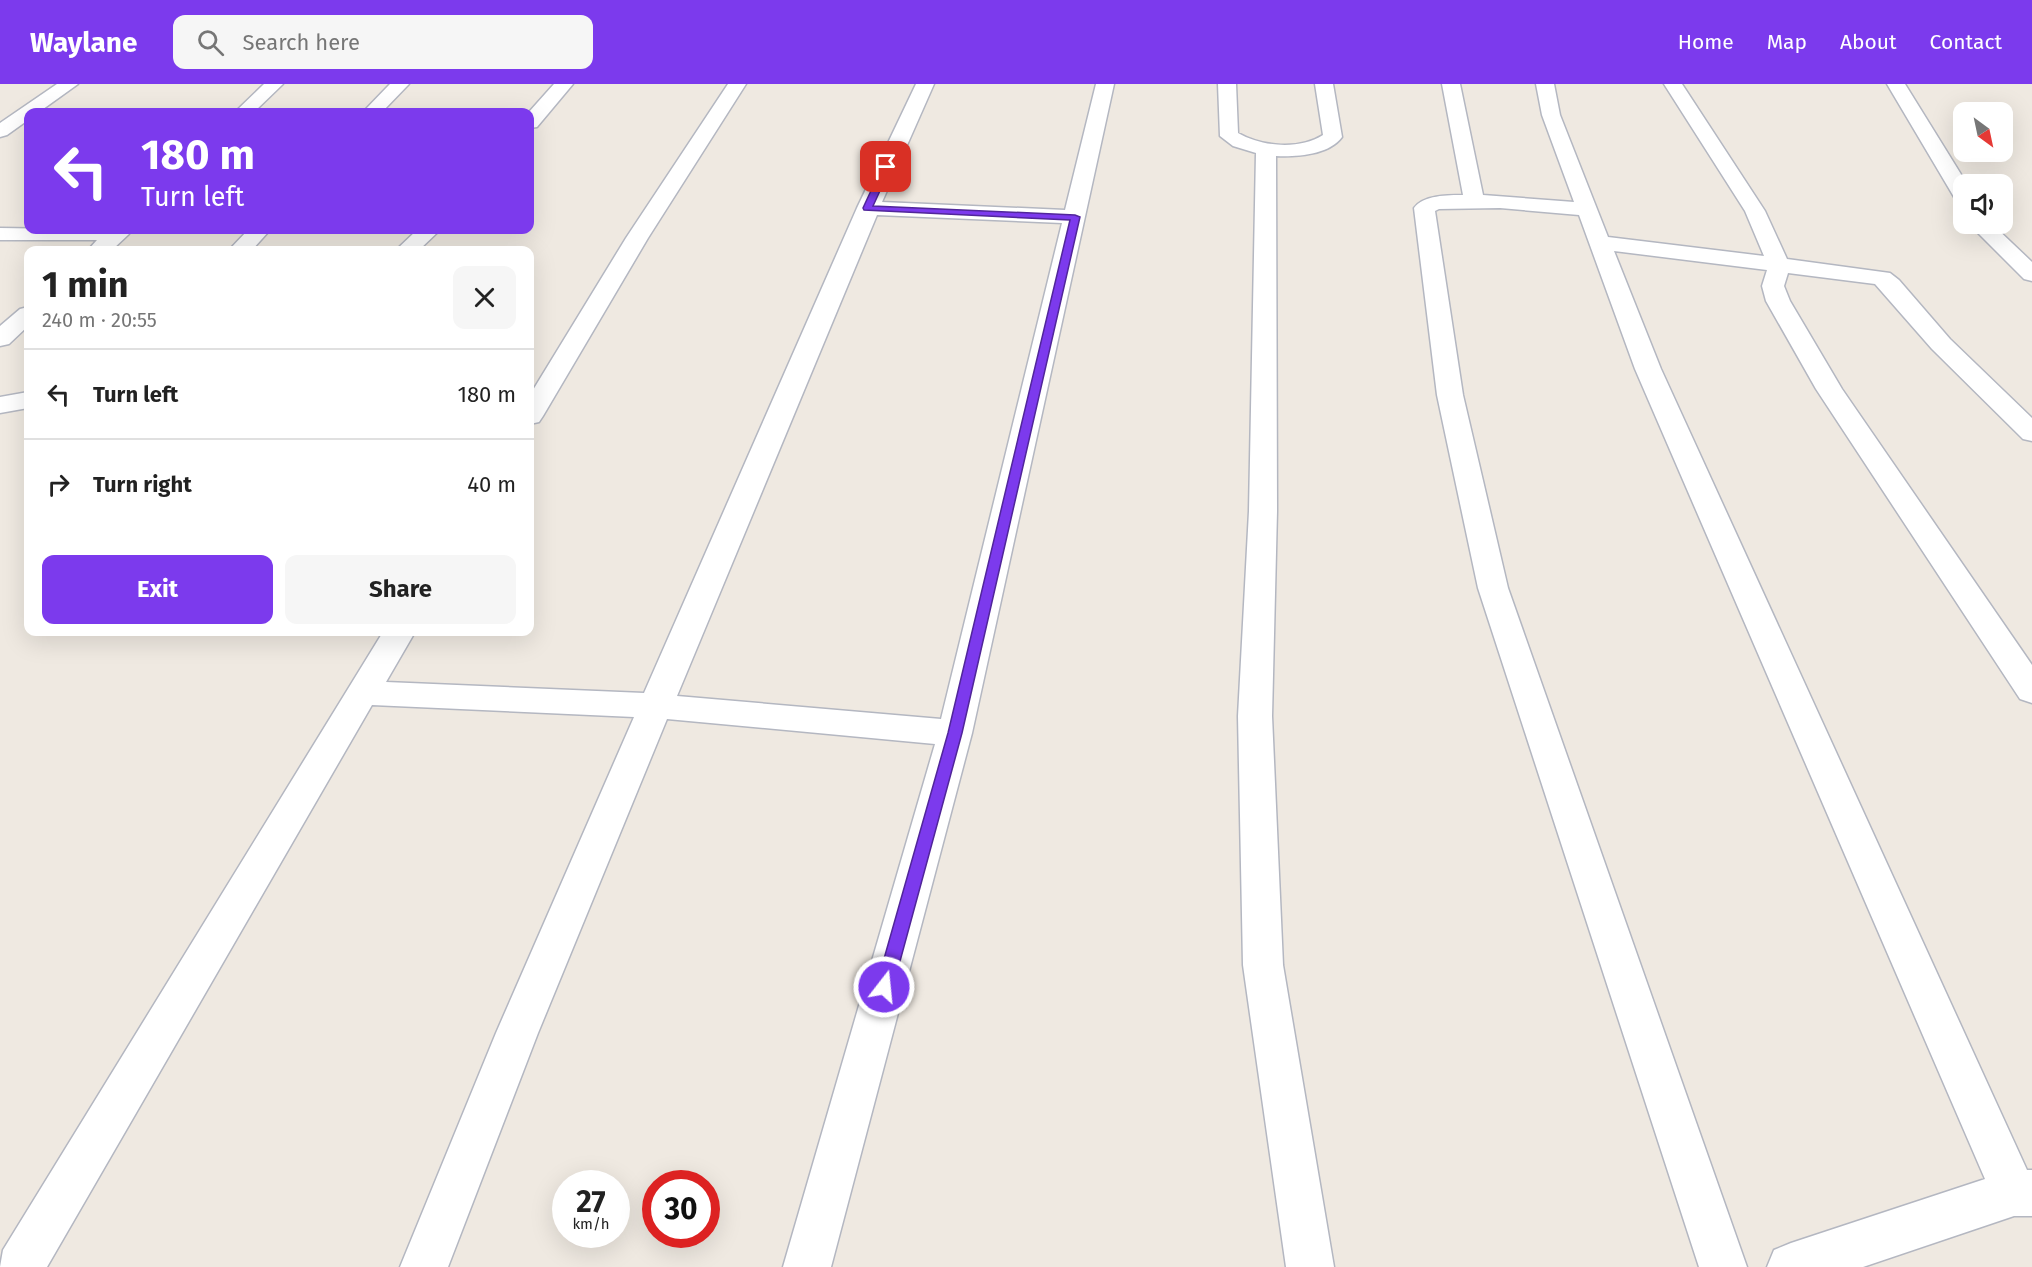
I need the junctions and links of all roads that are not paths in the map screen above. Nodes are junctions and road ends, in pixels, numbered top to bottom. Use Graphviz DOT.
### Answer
graph roads {
  1 [pos="69,84"];
  2 [pos="273,84"];
  3 [pos="400,84"];
  4 [pos="564,84"];
  5 [pos="737,84"];
  6 [pos="925,84"];
  7 [pos="1105,84"];
  8 [pos="1227,84"];
  9 [pos="1324,84"];
  10 [pos="1451,84"];
  11 [pos="1545,84"];
  12 [pos="1673,84"];
  13 [pos="1896,84"];
  14 [pos="34,108"];
  15 [pos="248,108"];
  16 [pos="376,108"];
  17 [pos="24,115"];
  18 [pos="534,118"];
  19 [pos="0,131"];
  20 [pos="1266,151"];
  21 [pos="1953,179"];
  22 [pos="1474,201"];
  23 [pos="867,208"];
  24 [pos="1586,209"];
  25 [pos="1075,217"];
  26 [pos="0,234"];
  27 [pos="24,234"];
  28 [pos="118,234"];
  29 [pos="256,234"];
  30 [pos="425,234"];
  31 [pos="1990,234"];
  32 [pos="1598,242"];
  33 [pos="104,246"];
  34 [pos="244,246"];
  35 [pos="411,246"];
  36 [pos="1779,266"];
  37 [pos="2032,274"];
  38 [pos="24,318"];
  39 [pos="0,339"];
  40 [pos="24,401"];
  41 [pos="0,405"];
  42 [pos="534,409"];
  43 [pos="2032,433"];
  44 [pos="397,636"];
  45 [pos="2032,691"];
  46 [pos="362,693"];
  47 [pos="656,706"];
  48 [pos="955,733"];
  49 [pos="2023,1193"];
  50 [pos="20,1267"];
  51 [pos="424,1267"];
  52 [pos="807,1267"];
  53 [pos="1310,1267"];
  54 [pos="1723,1267"];
  55 [pos="1791,1267"];
  1 -- 14 [label="street"];
  2 -- 15 [label="street"];
  3 -- 16 [label="street"];
  4 -- 18 [label="street"];
  5 -- 42 [label="street"];
  6 -- 23 [label="street"];
  7 -- 25 [label="street"];
  8 -- 20 [label="street"];
  9 -- 20 [label="street"];
  10 -- 22 [label="street"];
  11 -- 24 [label="street"];
  12 -- 36 [label="street"];
  13 -- 21 [label="street"];
  17 -- 19 [label="street"];
  20 -- 53 [label="street"];
  22 -- 24 [label="street"];
  22 -- 54 [label="street"];
  23 -- 25 [label="street"];
  23 -- 47 [label="street"];
  24 -- 32 [label="street"];
  25 -- 48 [label="street"];
  26 -- 27 [label="street"];
  28 -- 33 [label="street"];
  29 -- 34 [label="street"];
  30 -- 35 [label="street"];
  31 -- 37 [label="street"];
  32 -- 36 [label="street"];
  32 -- 49 [label="street"];
  36 -- 43 [label="street"];
  36 -- 45 [label="street"];
  38 -- 39 [label="street"];
  40 -- 41 [label="street"];
  44 -- 46 [label="street"];
  46 -- 47 [label="street"];
  46 -- 50 [label="street"];
  47 -- 48 [label="street"];
  47 -- 51 [label="street"];
  48 -- 52 [label="street"];
  49 -- 55 [label="street"];
}
